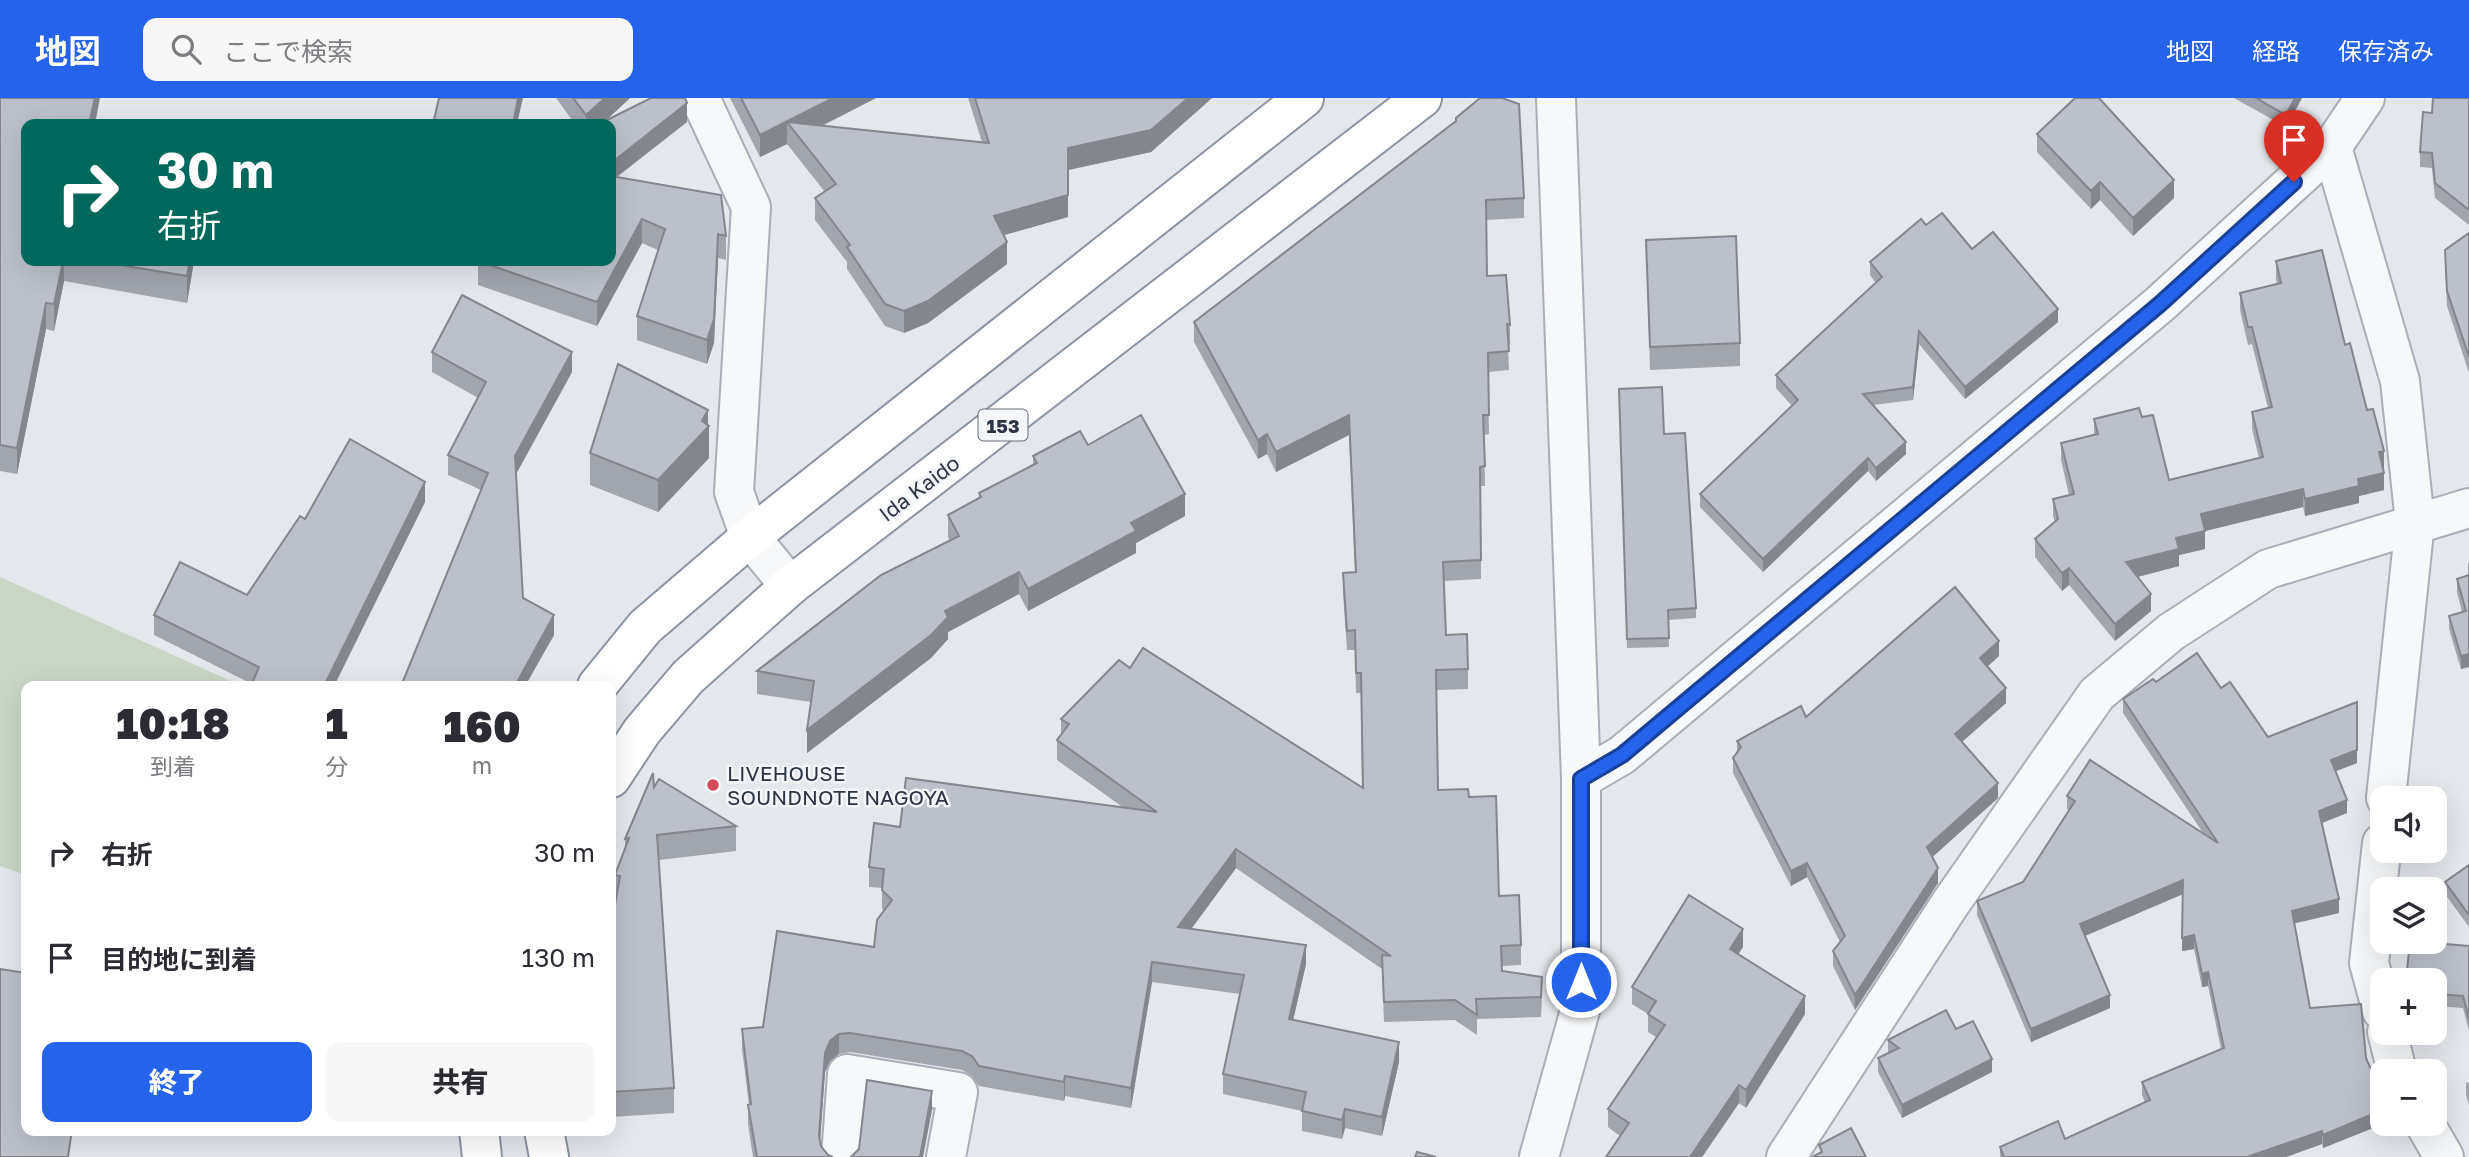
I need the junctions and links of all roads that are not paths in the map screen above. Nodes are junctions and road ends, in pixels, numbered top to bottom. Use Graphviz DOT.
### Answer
graph roads {
  1 [pos="700,98"];
  2 [pos="1304,98"];
  3 [pos="1422,98"];
  4 [pos="1556,98"];
  5 [pos="2365,98"];
  6 [pos="2332,147"];
  7 [pos="2469,508"];
  8 [pos="2415,522"];
  9 [pos="750,537"];
  10 [pos="790,586"];
  11 [pos="601,681"];
  12 [pos="616,770"];
  13 [pos="1581,779"];
  14 [pos="2387,786"];
  15 [pos="2380,863"];
  16 [pos="2370,968"];
  17 [pos="480,1136"];
  18 [pos="545,1136"];
  19 [pos="2432,1136"];
  20 [pos="482,1157"];
  21 [pos="549,1157"];
  22 [pos="841,1157"];
  23 [pos="946,1157"];
  24 [pos="1539,1157"];
  25 [pos="1786,1157"];
  26 [pos="2444,1157"];
  1 -- 9 [label="street"];
  2 -- 9 [label="highway"];
  3 -- 10 [label="highway, Ida Kaido / 153"];
  4 -- 13 [label="street"];
  5 -- 6 [label="street"];
  6 -- 8 [label="street"];
  6 -- 13 [label="street"];
  7 -- 8 [label="street"];
  8 -- 14 [label="street"];
  8 -- 25 [label="street"];
  9 -- 10 [label="street"];
  9 -- 11 [label="highway"];
  10 -- 12 [label="highway, Ida Kaido / 153"];
  13 -- 24 [label="street"];
  15 -- 16 [label="street"];
  17 -- 20 [label="highway"];
  18 -- 21 [label="highway"];
  19 -- 26 [label="street"];
  22 -- 23 [label="street"];
}
